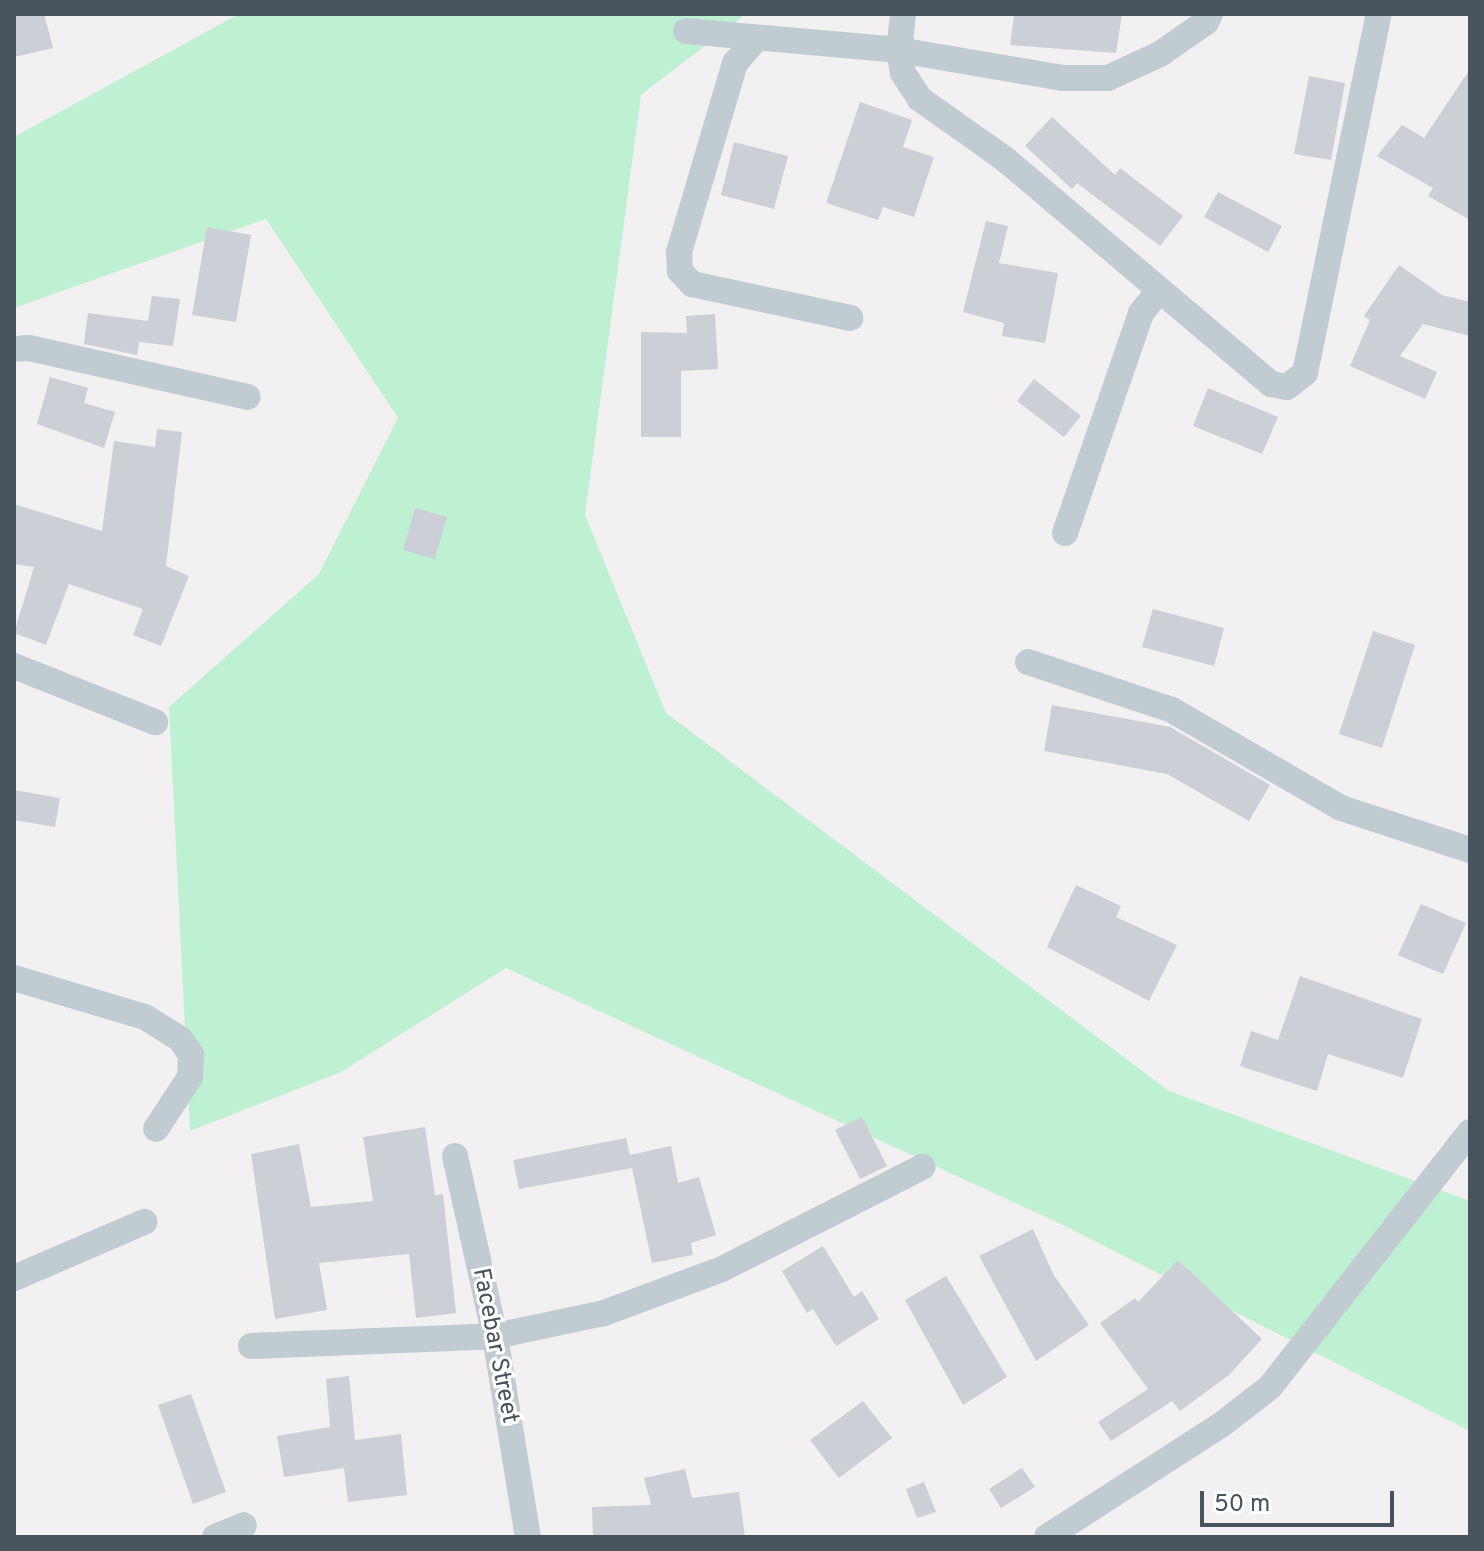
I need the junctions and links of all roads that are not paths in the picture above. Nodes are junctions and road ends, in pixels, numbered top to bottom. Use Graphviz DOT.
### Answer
graph roads {
  1 [pos="903,14"];
  2 [pos="1210,14"];
  3 [pos="1379,14"];
  4 [pos="686,31"];
  5 [pos="756,39"];
  6 [pos="899,50"];
  7 [pos="1158,292"];
  8 [pos="850,318"];
  9 [pos="14,349"];
  10 [pos="248,397"];
  11 [pos="1065,533"];
  12 [pos="1028,662"];
  13 [pos="14,666"];
  14 [pos="155,722"];
  15 [pos="1470,850"];
  16 [pos="14,978"];
  17 [pos="156,1129"];
  18 [pos="1470,1132"];
  19 [pos="455,1156"];
  20 [pos="922,1167"];
  21 [pos="144,1222"];
  22 [pos="14,1278"];
  23 [pos="495,1336"];
  24 [pos="251,1346"];
  25 [pos="244,1525"];
  26 [pos="215,1537"];
  27 [pos="528,1537"];
  28 [pos="1047,1537"];
  1 -- 6 [label="street"];
  2 -- 6 [label="street"];
  3 -- 7 [label="street"];
  4 -- 5 [label="street"];
  5 -- 6 [label="street"];
  5 -- 8 [label="street"];
  6 -- 7 [label="street"];
  7 -- 11 [label="street"];
  9 -- 10 [label="street"];
  12 -- 15 [label="street"];
  13 -- 14 [label="street"];
  16 -- 17 [label="street"];
  18 -- 28 [label="street"];
  19 -- 23 [label="street, Facebar Street"];
  20 -- 23 [label="street"];
  21 -- 22 [label="street"];
  23 -- 24 [label="street"];
  23 -- 27 [label="street, Facebar Street"];
  25 -- 26 [label="street"];
}
